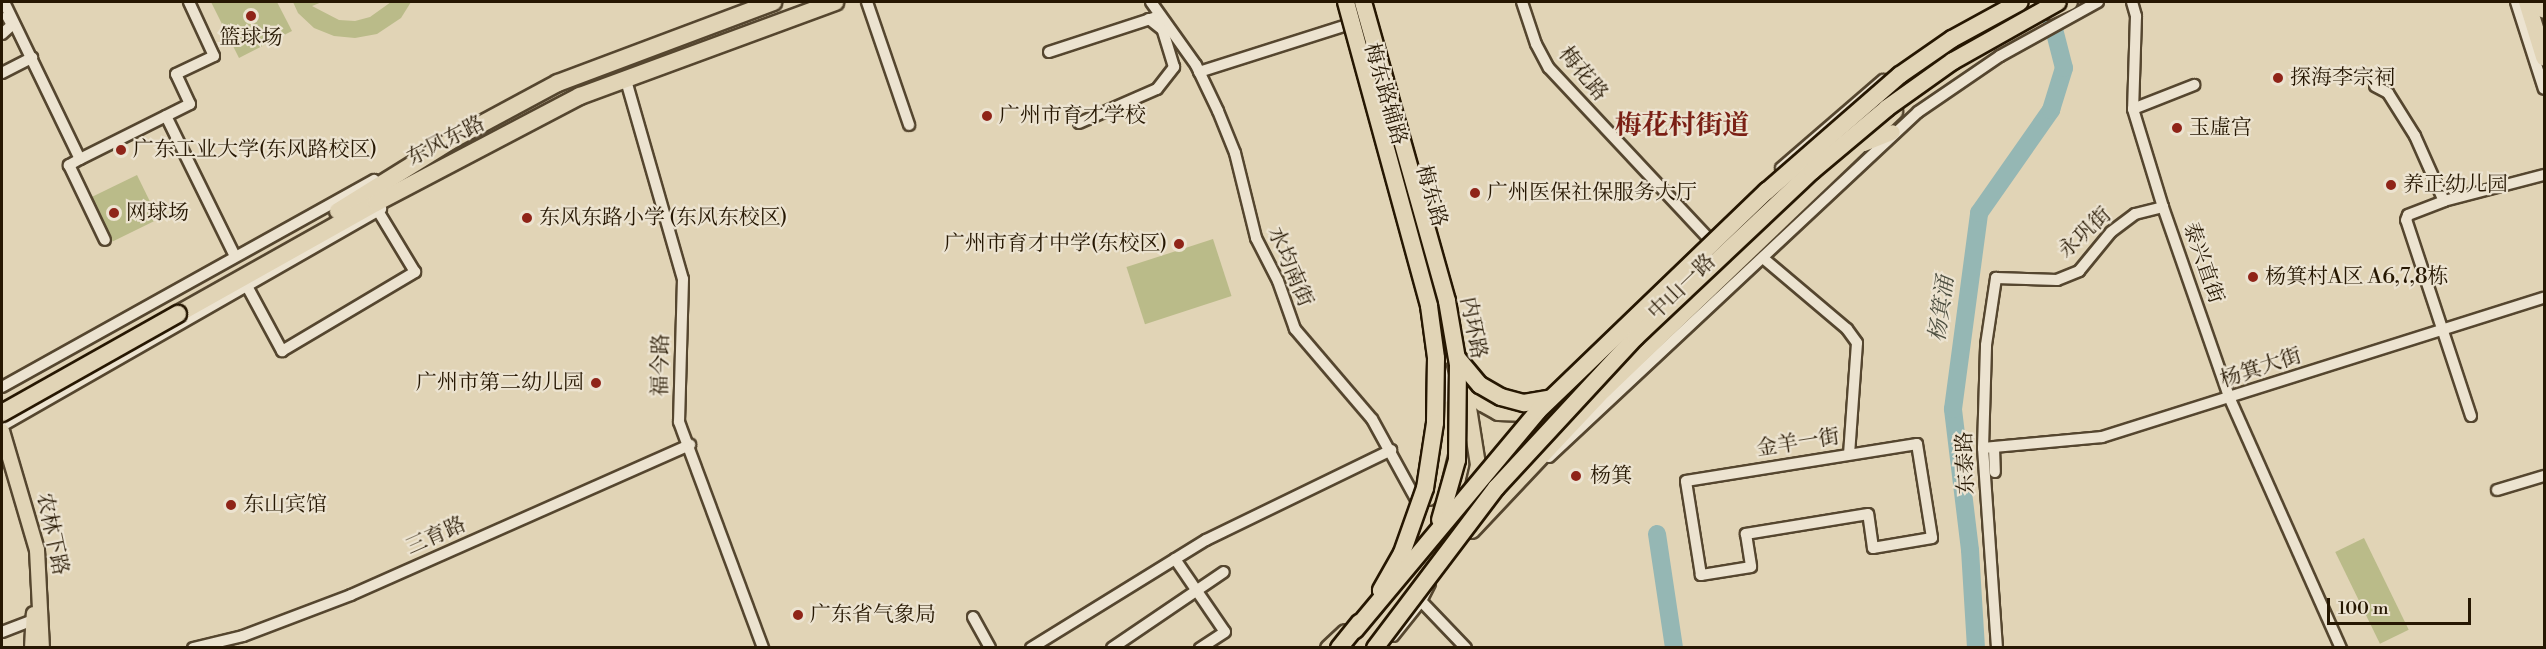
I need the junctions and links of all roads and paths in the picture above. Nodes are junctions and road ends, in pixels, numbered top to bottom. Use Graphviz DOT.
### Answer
graph roads {
  1 [pos="4,2"];
  2 [pos="189,2"];
  3 [pos="773,2"];
  4 [pos="835,2"];
  5 [pos="867,2"];
  6 [pos="1151,2"];
  7 [pos="1337,2"];
  8 [pos="1346,2"];
  9 [pos="1350,2"];
  10 [pos="1357,2"];
  11 [pos="1363,2"];
  12 [pos="1369,2"];
  13 [pos="1522,2"];
  14 [pos="2005,2"];
  15 [pos="2020,2"];
  16 [pos="2070,2"];
  17 [pos="2098,2"];
  18 [pos="2132,2"];
  19 [pos="2516,2"];
  20 [pos="2527,2"];
  21 [pos="2542,2"];
  22 [pos="2,8"];
  23 [pos="2544,10"];
  24 [pos="2049,12"];
  25 [pos="1162,15"];
  26 [pos="1149,19"];
  27 [pos="1344,26"];
  28 [pos="2,34"];
  29 [pos="1048,52"];
  30 [pos="2544,57"];
  31 [pos="32,58"];
  32 [pos="1199,72"];
  33 [pos="2,73"];
  34 [pos="625,77"];
  35 [pos="2194,85"];
  36 [pos="2375,86"];
  37 [pos="2544,89"];
  38 [pos="1859,99"];
  39 [pos="2133,109"];
  40 [pos="166,116"];
  41 [pos="1080,123"];
  42 [pos="909,125"];
  43 [pos="1849,128"];
  44 [pos="1893,132"];
  45 [pos="1384,134"];
  46 [pos="452,140"];
  47 [pos="1854,148"];
  48 [pos="80,159"];
  49 [pos="461,160"];
  50 [pos="2544,175"];
  51 [pos="1415,193"];
  52 [pos="2444,201"];
  53 [pos="2163,207"];
  54 [pos="1404,209"];
  55 [pos="378,211"];
  56 [pos="1748,222"];
  57 [pos="1770,231"];
  58 [pos="1733,237"];
  59 [pos="1708,238"];
  60 [pos="105,240"];
  61 [pos="235,256"];
  62 [pos="1763,258"];
  63 [pos="1708,261"];
  64 [pos="1996,278"];
  65 [pos="248,288"];
  66 [pos="2544,298"];
  67 [pos="1695,304"];
  68 [pos="175,309"];
  69 [pos="2442,331"];
  70 [pos="1636,337"];
  71 [pos="42,365"];
  72 [pos="1465,383"];
  73 [pos="2,387"];
  74 [pos="60,394"];
  75 [pos="1565,398"];
  76 [pos="2230,399"];
  77 [pos="2,401"];
  78 [pos="1451,407"];
  79 [pos="2,412"];
  80 [pos="1505,415"];
  81 [pos="2471,416"];
  82 [pos="2,426"];
  83 [pos="2,432"];
  84 [pos="690,445"];
  85 [pos="1988,448"];
  86 [pos="1391,450"];
  87 [pos="2,454"];
  88 [pos="1849,454"];
  89 [pos="1995,472"];
  90 [pos="1484,476"];
  91 [pos="2544,476"];
  92 [pos="1520,478"];
  93 [pos="2498,490"];
  94 [pos="1423,513"];
  95 [pos="1454,521"];
  96 [pos="1433,544"];
  97 [pos="1175,559"];
  98 [pos="1434,570"];
  99 [pos="1224,572"];
  100 [pos="1393,586"];
  101 [pos="1196,591"];
  102 [pos="1421,602"];
  103 [pos="973,617"];
  104 [pos="1389,617"];
  105 [pos="33,620"];
  106 [pos="1354,630"];
  107 [pos="2,632"];
  108 [pos="243,636"];
  109 [pos="32,648"];
  110 [pos="42,648"];
  111 [pos="193,648"];
  112 [pos="248,648"];
  113 [pos="763,648"];
  114 [pos="990,648"];
  115 [pos="1031,648"];
  116 [pos="1112,648"];
  117 [pos="1200,648"];
  118 [pos="1328,648"];
  119 [pos="1339,648"];
  120 [pos="1361,648"];
  121 [pos="1376,648"];
  122 [pos="1383,648"];
  123 [pos="1466,648"];
  124 [pos="1997,648"];
  125 [pos="2341,648"];
  1 -- 31 [label="street"];
  2 -- 40 [label="street"];
  3 -- 46 [label="highway, 东风东路"];
  4 -- 34 [label="highway, 东风东路"];
  5 -- 42 [label="street"];
  6 -- 25 [label="street, 水均南街"];
  7 -- 27 [label="street, 梅东路辅路"];
  8 -- 54 [label="highway, 内环路, bridge"];
  9 -- 45 [label="main road, 梅东路"];
  10 -- 51 [label="main road, 梅东路"];
  11 -- 120 [label="highway, 内环路, bridge"];
  12 -- 51 [label="street, 梅东路辅路"];
  13 -- 59 [label="street, 梅花路"];
  14 -- 38 [label="street"];
  15 -- 106 [label="highway, bridge"];
  16 -- 24 [label="main road, 中山一路"];
  17 -- 24 [label="street"];
  18 -- 39 [label="street, 泰兴直街"];
  19 -- 37 [label="street"];
  20 -- 30 [label="highway"];
  21 -- 23 [label="highway"];
  22 -- 28 [label="street"];
  24 -- 43 [label="main road, 中山一路"];
  24 -- 44 [label="street"];
  24 -- 47 [label="main road, 中山一路"];
  24 -- 70 [label="highway, bridge"];
  25 -- 26 [label="street"];
  25 -- 32 [label="street, 水均南街"];
  26 -- 29 [label="street"];
  26 -- 41 [label="street"];
  27 -- 32 [label="street"];
  27 -- 45 [label="street, 梅东路辅路"];
  31 -- 33 [label="street"];
  31 -- 48 [label="street"];
  32 -- 86 [label="street, 水均南街"];
  34 -- 49 [label="highway, 东风东路"];
  34 -- 84 [label="street, 福今路"];
  35 -- 39 [label="street"];
  36 -- 52 [label="street"];
  38 -- 43 [label="main road"];
  38 -- 59 [label="street"];
  39 -- 53 [label="street, 泰兴直街"];
  40 -- 48 [label="street"];
  40 -- 61 [label="street"];
  43 -- 56 [label="main road, 中山一路"];
  44 -- 47 [label="main road"];
  44 -- 62 [label="street"];
  45 -- 78 [label="main road, 梅东路"];
  46 -- 61 [label="street"];
  46 -- 68 [label="highway, 东风东路"];
  47 -- 57 [label="main road, 中山一路"];
  48 -- 60 [label="street"];
  49 -- 55 [label="street"];
  49 -- 68 [label="highway, 东风东路"];
  50 -- 52 [label="street"];
  51 -- 72 [label="main road, 梅东路"];
  52 -- 69 [label="street"];
  53 -- 64 [label="street, 永巩街"];
  53 -- 76 [label="street, 泰兴直街"];
  54 -- 70 [label="highway, bridge"];
  54 -- 106 [label="highway, 内环路, bridge"];
  55 -- 65 [label="street"];
  55 -- 65 [label="street"];
  56 -- 58 [label="main road, 中山一路"];
  56 -- 59 [label="main road"];
  57 -- 58 [label="street"];
  57 -- 67 [label="main road, 中山一路"];
  58 -- 59 [label="street"];
  58 -- 63 [label="main road, 中山一路"];
  59 -- 63 [label="street"];
  59 -- 80 [label="street"];
  61 -- 71 [label="street"];
  62 -- 88 [label="street"];
  62 -- 92 [label="street"];
  63 -- 67 [label="street"];
  63 -- 75 [label="main road, 中山一路"];
  64 -- 85 [label="street, 东泰路"];
  65 -- 74 [label="street"];
  66 -- 69 [label="street, 杨箕大街"];
  67 -- 92 [label="main road, 中山一路"];
  68 -- 77 [label="highway, 东风东路"];
  68 -- 79 [label="highway, 东风东路, bridge"];
  69 -- 76 [label="street, 杨箕大街"];
  69 -- 81 [label="street"];
  70 -- 121 [label="highway, bridge"];
  71 -- 73 [label="street"];
  71 -- 74 [label="street"];
  72 -- 80 [label="main road"];
  72 -- 90 [label="main road, 梅东路"];
  74 -- 82 [label="street"];
  75 -- 80 [label="main road"];
  75 -- 90 [label="main road, 中山一路"];
  76 -- 85 [label="street, 杨箕大街"];
  76 -- 125 [label="street, 泰兴直街"];
  78 -- 90 [label="main road"];
  78 -- 94 [label="main road"];
  83 -- 110 [label="main road, 农林下路"];
  84 -- 108 [label="street, 三育路"];
  84 -- 113 [label="street, 福今路"];
  85 -- 89 [label="street"];
  85 -- 124 [label="street, 东泰路"];
  86 -- 94 [label="street, 水均南街"];
  86 -- 97 [label="street"];
  87 -- 105 [label="main road, 农林下路"];
  88 -- 88 [label="street, 金羊一街"];
  90 -- 92 [label="main road"];
  90 -- 95 [label="main road, 中山一路"];
  90 -- 104 [label="main road"];
  91 -- 93 [label="street"];
  92 -- 98 [label="main road, 中山一路"];
  94 -- 100 [label="main road"];
  96 -- 100 [label="main road"];
  97 -- 101 [label="street"];
  97 -- 115 [label="street"];
  98 -- 102 [label="street"];
  98 -- 104 [label="main road, 中山一路"];
  99 -- 101 [label="street"];
  100 -- 118 [label="main road"];
  101 -- 116 [label="street"];
  101 -- 117 [label="street"];
  102 -- 122 [label="street"];
  102 -- 123 [label="street"];
  103 -- 114 [label="street"];
  104 -- 120 [label="main road, 中山一路"];
  105 -- 107 [label="street"];
  105 -- 109 [label="main road, 农林下路"];
  106 -- 119 [label="highway, 内环路, bridge"];
  108 -- 111 [label="street, 三育路"];
  108 -- 112 [label="street"];
}
